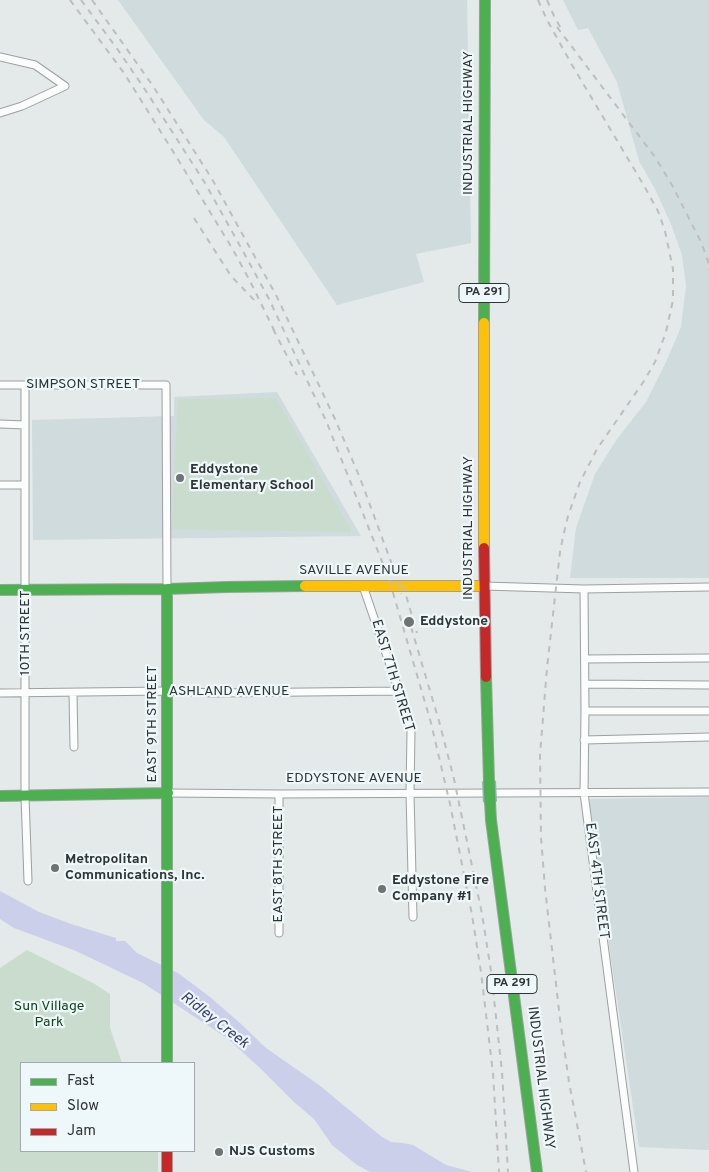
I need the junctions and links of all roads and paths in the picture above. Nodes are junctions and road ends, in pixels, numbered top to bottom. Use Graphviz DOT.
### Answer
graph roads {
  1 [pos="484,0"];
  2 [pos="0,57"];
  3 [pos="0,112"];
  4 [pos="166,384"];
  5 [pos="0,385"];
  6 [pos="24,385"];
  7 [pos="0,424"];
  8 [pos="25,425"];
  9 [pos="0,485"];
  10 [pos="25,485"];
  11 [pos="363,586"];
  12 [pos="484,586"];
  13 [pos="709,587"];
  14 [pos="167,589"];
  15 [pos="584,589"];
  16 [pos="0,590"];
  17 [pos="25,590"];
  18 [pos="709,658"];
  19 [pos="585,659"];
  20 [pos="585,684"];
  21 [pos="709,685"];
  22 [pos="167,691"];
  23 [pos="399,691"];
  24 [pos="26,692"];
  25 [pos="0,693"];
  26 [pos="72,693"];
  27 [pos="585,711"];
  28 [pos="709,711"];
  29 [pos="709,737"];
  30 [pos="584,740"];
  31 [pos="74,747"];
  32 [pos="709,792"];
  33 [pos="168,793"];
  34 [pos="410,793"];
  35 [pos="584,793"];
  36 [pos="279,794"];
  37 [pos="0,796"];
  38 [pos="25,796"];
  39 [pos="28,880"];
  40 [pos="413,917"];
  41 [pos="279,933"];
  42 [pos="167,1062"];
  43 [pos="167,1152"];
  44 [pos="537,1169"];
  45 [pos="167,1172"];
  46 [pos="634,1172"];
  1 -- 12 [label="main road, INDUSTRIAL HIGHWAY / PA 291"];
  2 -- 3 [label="street"];
  4 -- 6 [label="street, SIMPSON STREET"];
  4 -- 14 [label="street, EAST 9TH STREET"];
  5 -- 6 [label="street, SIMPSON STREET"];
  6 -- 8 [label="street, 10TH STREET"];
  7 -- 8 [label="street"];
  8 -- 10 [label="street, 10TH STREET"];
  9 -- 10 [label="street"];
  10 -- 17 [label="street, 10TH STREET"];
  11 -- 12 [label="main road, SAVILLE AVENUE"];
  11 -- 14 [label="main road, SAVILLE AVENUE"];
  11 -- 23 [label="street, EAST 7TH STREET"];
  12 -- 15 [label="street, SAVILLE AVENUE"];
  12 -- 44 [label="main road, INDUSTRIAL HIGHWAY / PA 291, bridge"];
  13 -- 15 [label="street, SAVILLE AVENUE"];
  14 -- 17 [label="main road, SAVILLE AVENUE"];
  14 -- 22 [label="main road, EAST 9TH STREET"];
  15 -- 19 [label="street, EAST 4TH STREET"];
  16 -- 17 [label="main road, SAVILLE AVENUE"];
  17 -- 24 [label="street, 10TH STREET"];
  18 -- 19 [label="street"];
  19 -- 20 [label="street, EAST 4TH STREET"];
  20 -- 21 [label="street"];
  20 -- 27 [label="street, EAST 4TH STREET"];
  22 -- 23 [label="street, ASHLAND AVENUE"];
  22 -- 26 [label="street, ASHLAND AVENUE"];
  22 -- 33 [label="main road, EAST 9TH STREET"];
  23 -- 34 [label="street, EAST 7TH STREET"];
  24 -- 25 [label="street, ASHLAND AVENUE"];
  24 -- 26 [label="street, ASHLAND AVENUE"];
  24 -- 38 [label="street, 10TH STREET"];
  26 -- 31 [label="street"];
  27 -- 28 [label="street"];
  27 -- 30 [label="street, EAST 4TH STREET"];
  29 -- 30 [label="street"];
  30 -- 35 [label="street, EAST 4TH STREET"];
  32 -- 35 [label="street, EDDYSTONE AVENUE"];
  33 -- 36 [label="street, EDDYSTONE AVENUE"];
  33 -- 38 [label="main road, EDDYSTONE AVENUE"];
  33 -- 42 [label="main road, EAST 9TH STREET"];
  34 -- 35 [label="street, EDDYSTONE AVENUE"];
  34 -- 36 [label="street, EDDYSTONE AVENUE"];
  34 -- 40 [label="street, EAST 7TH STREET"];
  35 -- 46 [label="street, EAST 4TH STREET"];
  36 -- 41 [label="street, EAST 8TH STREET"];
  37 -- 38 [label="main road, EDDYSTONE AVENUE"];
  38 -- 39 [label="street, 10TH STREET"];
  43 -- 45 [label="main road"];
}
